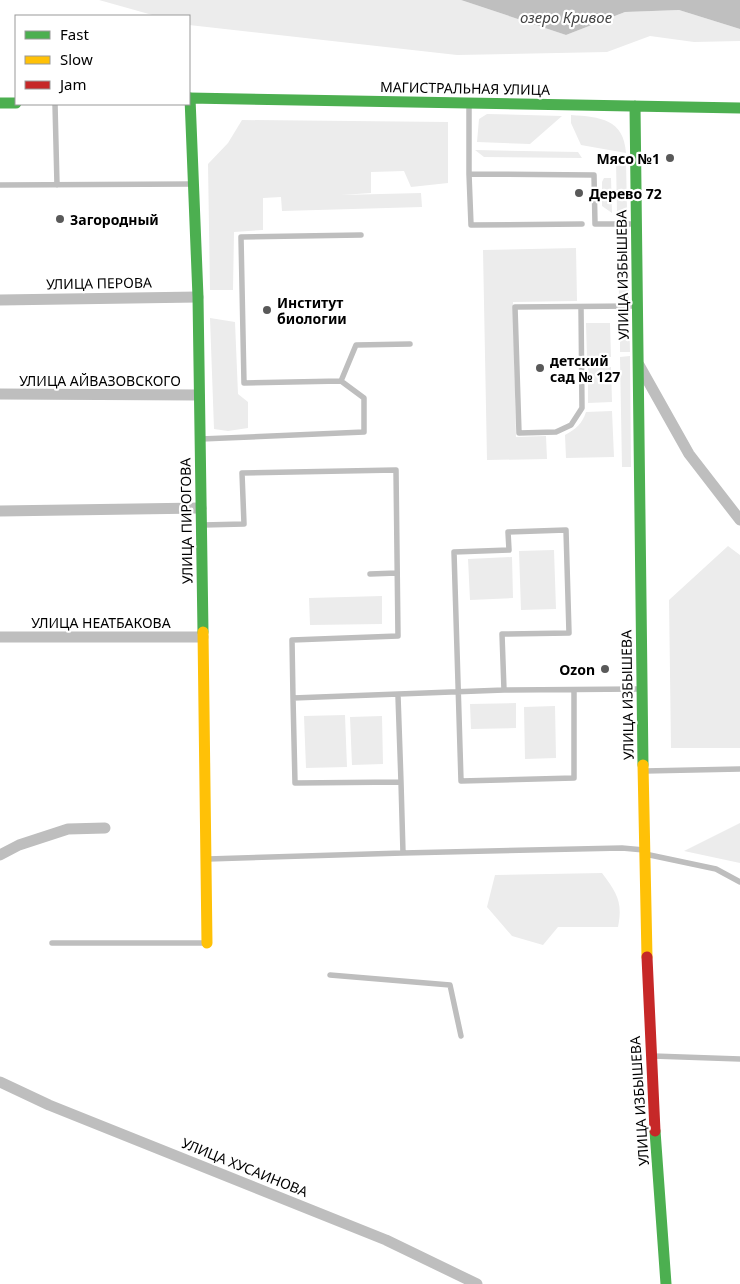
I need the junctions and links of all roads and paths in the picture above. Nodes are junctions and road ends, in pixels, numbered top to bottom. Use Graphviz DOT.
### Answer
graph roads {
  1 [pos="190,98"];
  2 [pos="469,102"];
  3 [pos="0,103"];
  4 [pos="15,103"];
  5 [pos="55,105"];
  6 [pos="635,106"];
  7 [pos="740,108"];
  8 [pos="469,174"];
  9 [pos="195,184"];
  10 [pos="0,185"];
  11 [pos="57,185"];
  12 [pos="582,224"];
  13 [pos="636,224"];
  14 [pos="361,235"];
  15 [pos="198,297"];
  16 [pos="0,300"];
  17 [pos="637,306"];
  18 [pos="581,307"];
  19 [pos="410,344"];
  20 [pos="639,364"];
  21 [pos="341,381"];
  22 [pos="0,394"];
  23 [pos="199,395"];
  24 [pos="199,439"];
  25 [pos="201,508"];
  26 [pos="0,511"];
  27 [pos="740,520"];
  28 [pos="202,525"];
  29 [pos="397,573"];
  30 [pos="370,574"];
  31 [pos="0,637"];
  32 [pos="203,637"];
  33 [pos="642,689"];
  34 [pos="504,690"];
  35 [pos="574,690"];
  36 [pos="457,693"];
  37 [pos="398,696"];
  38 [pos="293,698"];
  39 [pos="740,769"];
  40 [pos="643,771"];
  41 [pos="401,782"];
  42 [pos="105,828"];
  43 [pos="644,852"];
  44 [pos="403,853"];
  45 [pos="0,855"];
  46 [pos="206,859"];
  47 [pos="740,882"];
  48 [pos="52,943"];
  49 [pos="206,943"];
  50 [pos="330,975"];
  51 [pos="461,1036"];
  52 [pos="651,1056"];
  53 [pos="740,1059"];
  54 [pos="0,1082"];
  55 [pos="477,1284"];
  56 [pos="666,1284"];
  1 -- 2 [label="street, МАГИСТРАЛЬНАЯ УЛИЦА"];
  1 -- 9 [label="street, УЛИЦА ПИРОГОВА"];
  2 -- 6 [label="street, МАГИСТРАЛЬНАЯ УЛИЦА"];
  2 -- 8 [label="lane"];
  3 -- 4 [label="street"];
  5 -- 11 [label="lane"];
  6 -- 7 [label="street, МАГИСТРАЛЬНАЯ УЛИЦА"];
  6 -- 13 [label="street, УЛИЦА ИЗБЫШЕВА"];
  8 -- 12 [label="lane"];
  8 -- 13 [label="lane"];
  9 -- 11 [label="lane"];
  9 -- 15 [label="street, УЛИЦА ПИРОГОВА"];
  10 -- 11 [label="lane"];
  13 -- 17 [label="street, УЛИЦА ИЗБЫШЕВА"];
  14 -- 21 [label="lane"];
  15 -- 16 [label="street, УЛИЦА ПЕРОВА"];
  15 -- 23 [label="street, УЛИЦА ПИРОГОВА"];
  17 -- 18 [label="lane"];
  17 -- 20 [label="street, УЛИЦА ИЗБЫШЕВА"];
  18 -- 18 [label="lane"];
  19 -- 21 [label="lane"];
  20 -- 27 [label="street"];
  20 -- 33 [label="street, УЛИЦА ИЗБЫШЕВА"];
  21 -- 24 [label="lane"];
  22 -- 23 [label="street, УЛИЦА АЙВАЗОВСКОГО"];
  23 -- 24 [label="street, УЛИЦА ПИРОГОВА"];
  24 -- 25 [label="street, УЛИЦА ПИРОГОВА"];
  25 -- 26 [label="street"];
  25 -- 28 [label="street, УЛИЦА ПИРОГОВА"];
  28 -- 29 [label="lane"];
  28 -- 32 [label="street, УЛИЦА ПИРОГОВА"];
  29 -- 30 [label="lane"];
  29 -- 38 [label="lane"];
  31 -- 32 [label="street, УЛИЦА НЕАТБАКОВА"];
  32 -- 46 [label="street, УЛИЦА ПИРОГОВА"];
  33 -- 35 [label="lane"];
  33 -- 40 [label="street, УЛИЦА ИЗБЫШЕВА"];
  34 -- 35 [label="lane"];
  34 -- 36 [label="lane"];
  34 -- 36 [label="lane"];
  35 -- 36 [label="lane"];
  36 -- 37 [label="lane"];
  37 -- 38 [label="lane"];
  37 -- 41 [label="lane"];
  38 -- 41 [label="lane"];
  39 -- 40 [label="lane"];
  40 -- 43 [label="street, УЛИЦА ИЗБЫШЕВА"];
  41 -- 44 [label="lane"];
  42 -- 45 [label="street"];
  43 -- 44 [label="lane"];
  43 -- 47 [label="lane"];
  43 -- 52 [label="street, УЛИЦА ИЗБЫШЕВА"];
  44 -- 46 [label="lane"];
  46 -- 49 [label="street, УЛИЦА ПИРОГОВА"];
  48 -- 49 [label="lane"];
  50 -- 51 [label="lane"];
  52 -- 53 [label="lane"];
  52 -- 56 [label="street, УЛИЦА ИЗБЫШЕВА"];
  54 -- 55 [label="street, УЛИЦА ХУСАИНОВА"];
}
